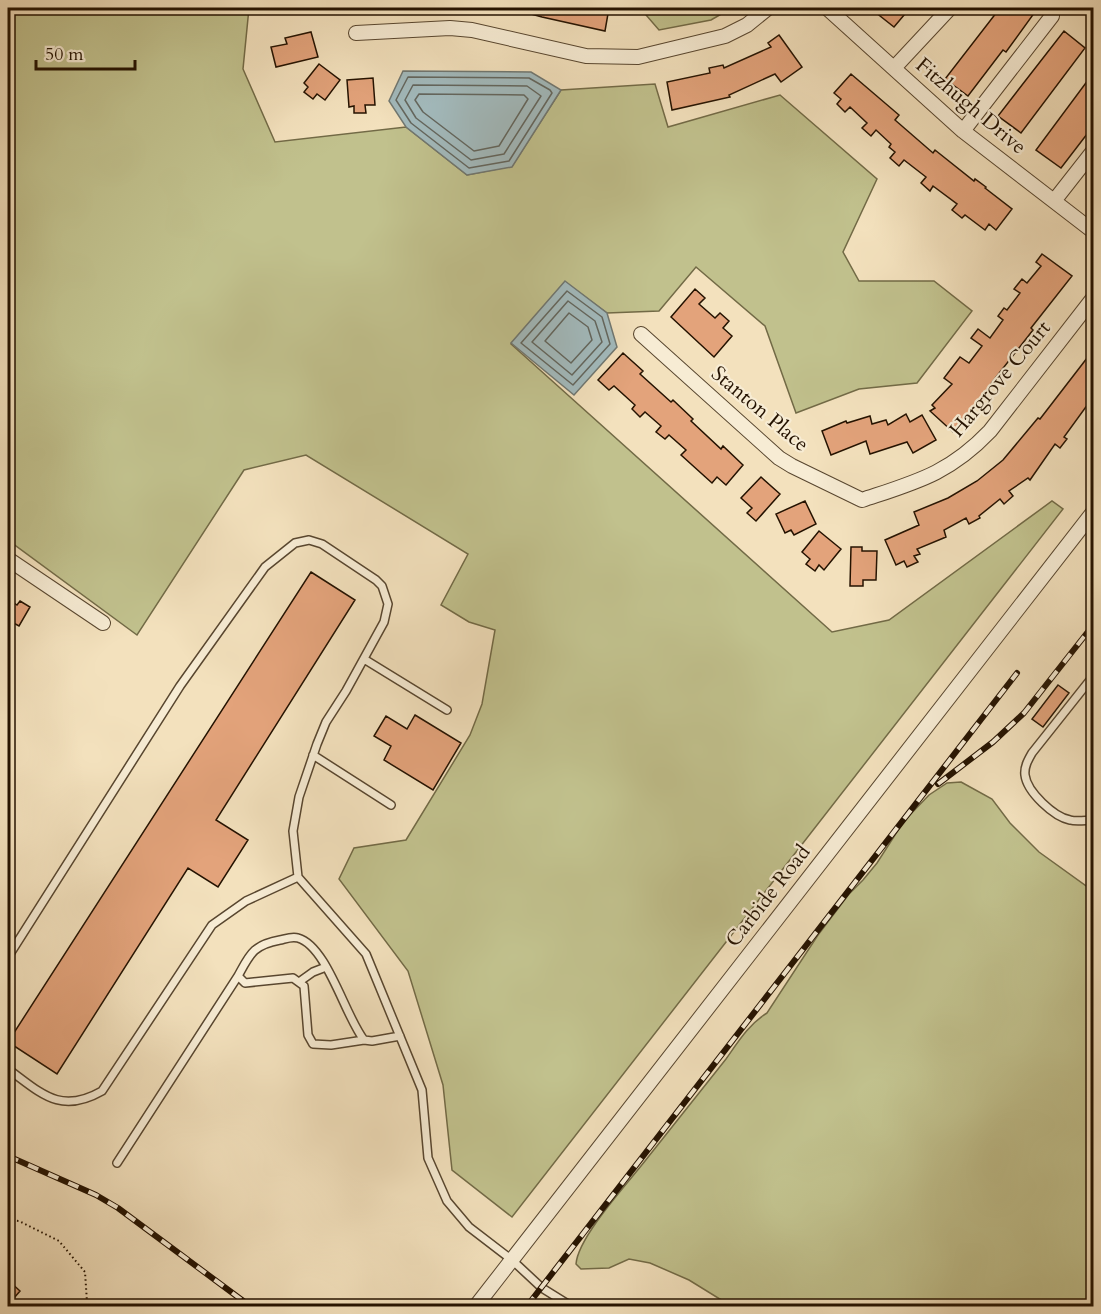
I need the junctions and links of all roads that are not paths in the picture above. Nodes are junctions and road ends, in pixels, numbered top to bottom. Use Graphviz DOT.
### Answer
graph roads {
  1 [pos="768,8"];
  2 [pos="827,8"];
  3 [pos="950,8"];
  4 [pos="1052,16"];
  5 [pos="356,33"];
  6 [pos="894,68"];
  7 [pos="963,131"];
  8 [pos="1094,150"];
  9 [pos="1054,201"];
  10 [pos="1094,232"];
  11 [pos="1094,297"];
  12 [pos="642,334"];
  13 [pos="862,500"];
  14 [pos="1094,511"];
  15 [pos="8,559"];
  16 [pos="103,623"];
  17 [pos="364,659"];
  18 [pos="1094,675"];
  19 [pos="447,710"];
  20 [pos="313,754"];
  21 [pos="391,805"];
  22 [pos="1094,820"];
  23 [pos="298,877"];
  24 [pos="8,957"];
  25 [pos="326,967"];
  26 [pos="238,976"];
  27 [pos="299,982"];
  28 [pos="400,1036"];
  29 [pos="364,1040"];
  30 [pos="8,1069"];
  31 [pos="117,1163"];
  32 [pos="512,1260"];
  33 [pos="476,1306"];
  34 [pos="571,1306"];
  1 -- 5 [label="street"];
  2 -- 6 [label="street, Fitzhugh Drive"];
  3 -- 6 [label="street"];
  4 -- 7 [label="street"];
  6 -- 7 [label="street, Fitzhugh Drive"];
  7 -- 9 [label="street, Fitzhugh Drive"];
  8 -- 9 [label="street"];
  9 -- 10 [label="street, Fitzhugh Drive"];
  11 -- 13 [label="street, Hargrove Court"];
  12 -- 13 [label="street, Stanton Place"];
  14 -- 32 [label="street, Carbide Road"];
  15 -- 16 [label="street"];
  17 -- 19 [label="lane"];
  17 -- 20 [label="lane"];
  17 -- 24 [label="lane"];
  18 -- 22 [label="lane"];
  20 -- 21 [label="lane"];
  20 -- 23 [label="lane"];
  23 -- 28 [label="lane"];
  23 -- 30 [label="lane"];
  25 -- 26 [label="lane"];
  25 -- 27 [label="lane"];
  25 -- 29 [label="lane"];
  26 -- 27 [label="lane"];
  26 -- 31 [label="lane"];
  27 -- 29 [label="lane"];
  28 -- 29 [label="lane"];
  28 -- 32 [label="lane"];
  32 -- 33 [label="street, Carbide Road"];
  32 -- 34 [label="lane"];
}
